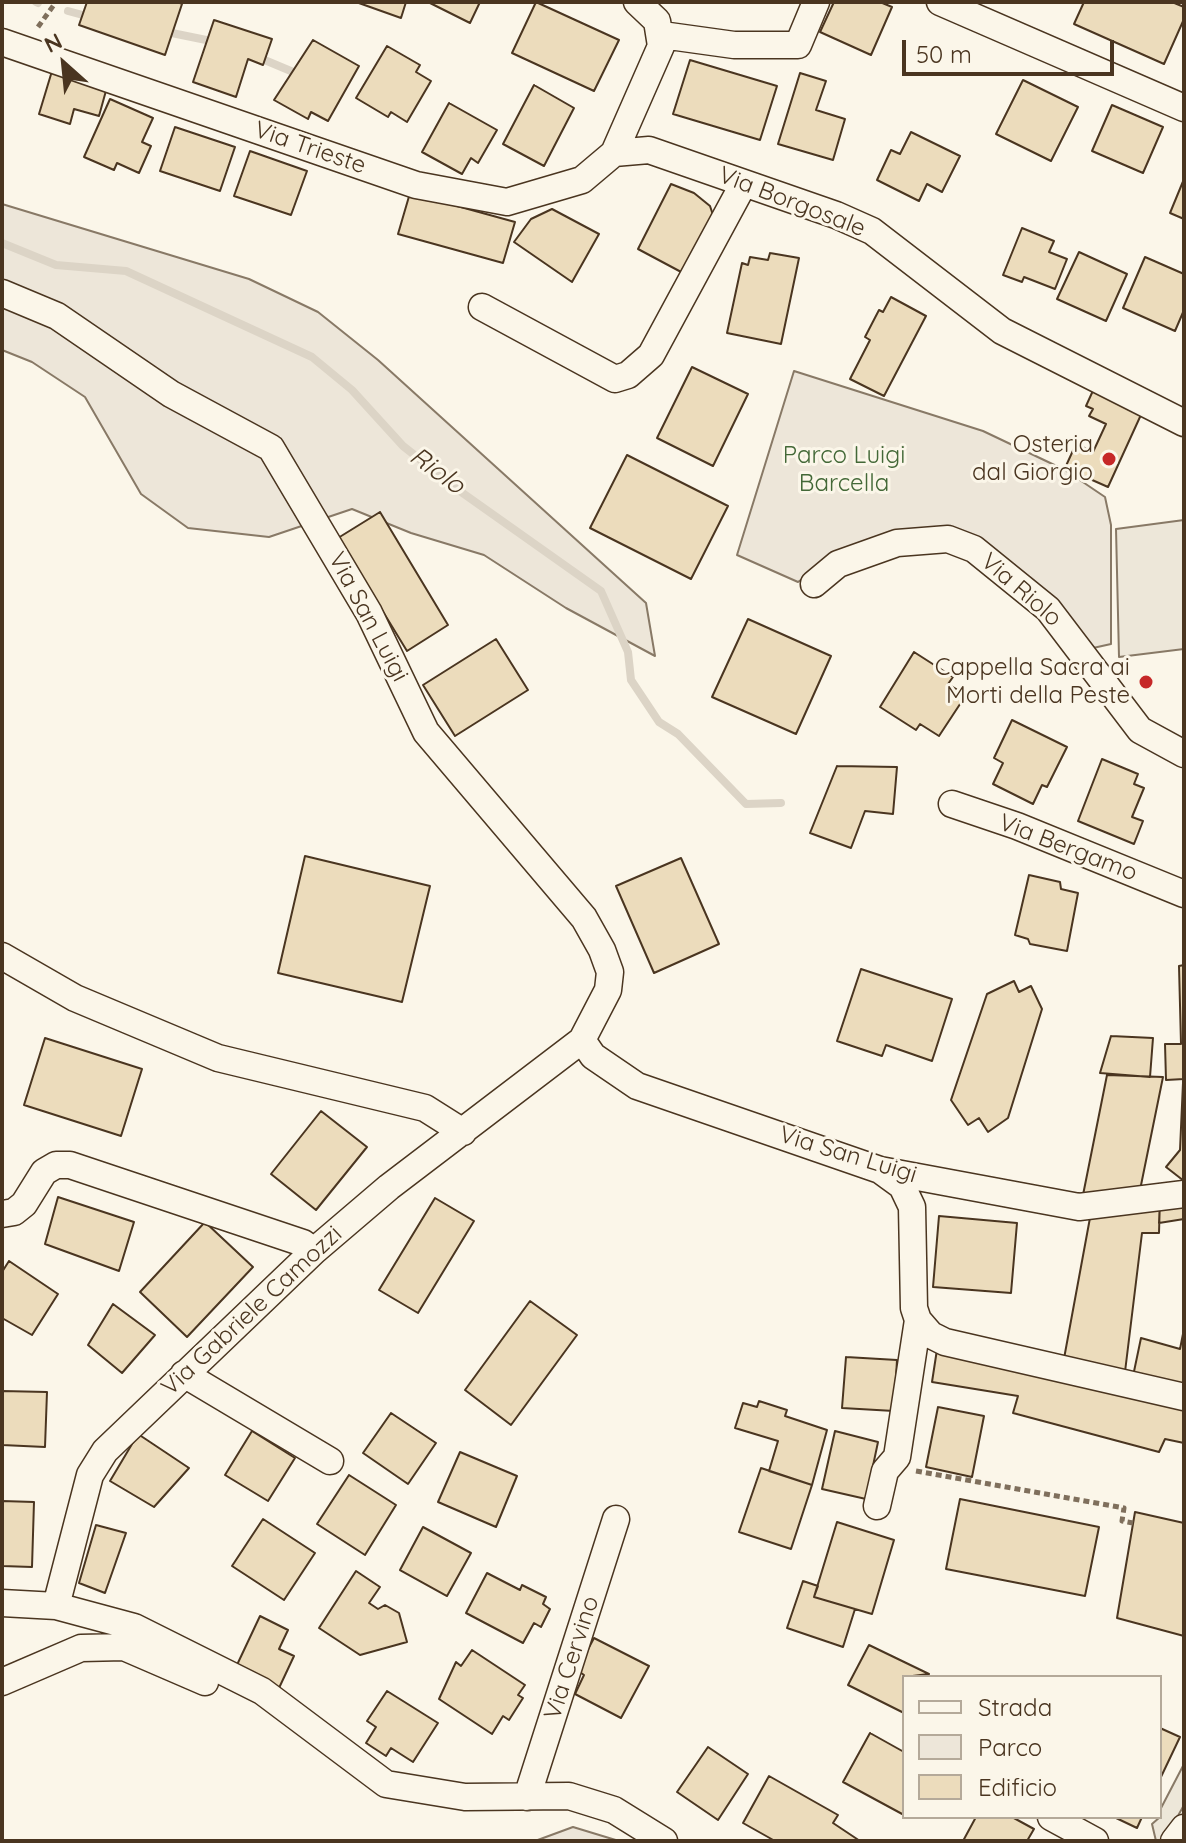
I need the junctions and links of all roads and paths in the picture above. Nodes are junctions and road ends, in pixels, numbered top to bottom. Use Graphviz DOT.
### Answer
graph roads {
  1 [pos="637,2"];
  2 [pos="816,2"];
  3 [pos="940,2"];
  4 [pos="662,35"];
  5 [pos="2,42"];
  6 [pos="1184,107"];
  7 [pos="614,153"];
  8 [pos="744,183"];
  9 [pos="2,293"];
  10 [pos="482,307"];
  11 [pos="1184,423"];
  12 [pos="814,584"];
  13 [pos="1184,754"];
  14 [pos="952,804"];
  15 [pos="1184,894"];
  16 [pos="2,956"];
  17 [pos="582,1040"];
  18 [pos="533,1077"];
  19 [pos="463,1132"];
  20 [pos="880,1170"];
  21 [pos="947,1182"];
  22 [pos="1184,1194"];
  23 [pos="912,1207"];
  24 [pos="2,1214"];
  25 [pos="314,1251"];
  26 [pos="918,1320"];
  27 [pos="184,1374"];
  28 [pos="1184,1397"];
  29 [pos="897,1457"];
  30 [pos="330,1461"];
  31 [pos="877,1506"];
  32 [pos="616,1519"];
  33 [pos="1133,1523"];
  34 [pos="2,1603"];
  35 [pos="56,1606"];
  36 [pos="2,1682"];
  37 [pos="262,1691"];
  38 [pos="527,1797"];
  39 [pos="1055,1819"];
  40 [pos="1184,1828"];
  41 [pos="664,1841"];
  42 [pos="1095,1841"];
  43 [pos="1174,1841"];
  1 -- 4 [label="street"];
  2 -- 4 [label="street"];
  3 -- 6 [label="street"];
  4 -- 7 [label="street"];
  5 -- 7 [label="street, Via Trieste"];
  7 -- 8 [label="street, Via Borgosale"];
  8 -- 10 [label="street"];
  8 -- 11 [label="street, Via Borgosale"];
  9 -- 17 [label="street, Via San Luigi"];
  12 -- 13 [label="street, Via Riolo"];
  14 -- 15 [label="street, Via Bergamo"];
  16 -- 19 [label="street"];
  17 -- 18 [label="street, Via San Luigi"];
  17 -- 20 [label="street, Via San Luigi"];
  18 -- 19 [label="street, Via Gabriele Camozzi"];
  19 -- 25 [label="street, Via Gabriele Camozzi"];
  20 -- 21 [label="street, Via San Luigi"];
  20 -- 23 [label="street"];
  21 -- 22 [label="street, Via San Luigi"];
  21 -- 23 [label="street"];
  23 -- 26 [label="street"];
  24 -- 25 [label="street"];
  25 -- 27 [label="street, Via Gabriele Camozzi"];
  26 -- 28 [label="street"];
  26 -- 29 [label="street"];
  27 -- 30 [label="street"];
  27 -- 35 [label="street, Via Gabriele Camozzi"];
  29 -- 31 [label="street"];
  29 -- 33 [label="path"];
  32 -- 38 [label="street, Via Cervino"];
  34 -- 35 [label="street"];
  35 -- 37 [label="street"];
  36 -- 37 [label="street"];
  37 -- 38 [label="street"];
  38 -- 41 [label="street"];
  39 -- 42 [label="street"];
  40 -- 43 [label="street"];
}
